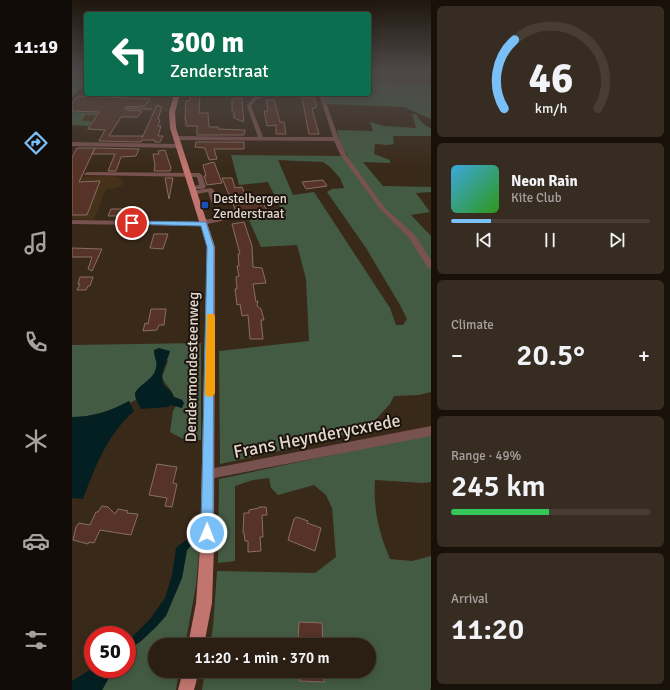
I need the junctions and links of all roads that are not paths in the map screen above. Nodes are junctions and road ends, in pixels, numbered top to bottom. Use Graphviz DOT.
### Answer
graph roads {
  1 [pos="174,104"];
  2 [pos="250,104"];
  3 [pos="324,104"];
  4 [pos="128,108"];
  5 [pos="151,109"];
  6 [pos="261,138"];
  7 [pos="336,139"];
  8 [pos="178,142"];
  9 [pos="72,144"];
  10 [pos="87,174"];
  11 [pos="188,175"];
  12 [pos="193,190"];
  13 [pos="72,222"];
  14 [pos="203,223"];
  15 [pos="431,266"];
  16 [pos="431,431"];
  17 [pos="209,474"];
  18 [pos="197,638"];
  19 [pos="189,678"];
  20 [pos="186,690"];
  1 -- 8 [label="main road, Dendermondesteenweg"];
  2 -- 6 [label="street"];
  3 -- 7 [label="street"];
  4 -- 5 [label="street"];
  6 -- 7 [label="street"];
  6 -- 8 [label="street"];
  7 -- 15 [label="street"];
  8 -- 9 [label="street"];
  8 -- 11 [label="main road, Dendermondesteenweg"];
  10 -- 11 [label="street"];
  11 -- 12 [label="main road, Dendermondesteenweg"];
  12 -- 14 [label="main road, Dendermondesteenweg"];
  12 -- 14 [label="street"];
  13 -- 14 [label="street"];
  14 -- 17 [label="main road, Dendermondesteenweg"];
  16 -- 17 [label="street, Frans Heynderycxrede"];
  17 -- 18 [label="main road, Dendermondesteenweg"];
  19 -- 20 [label="main road"];
}
